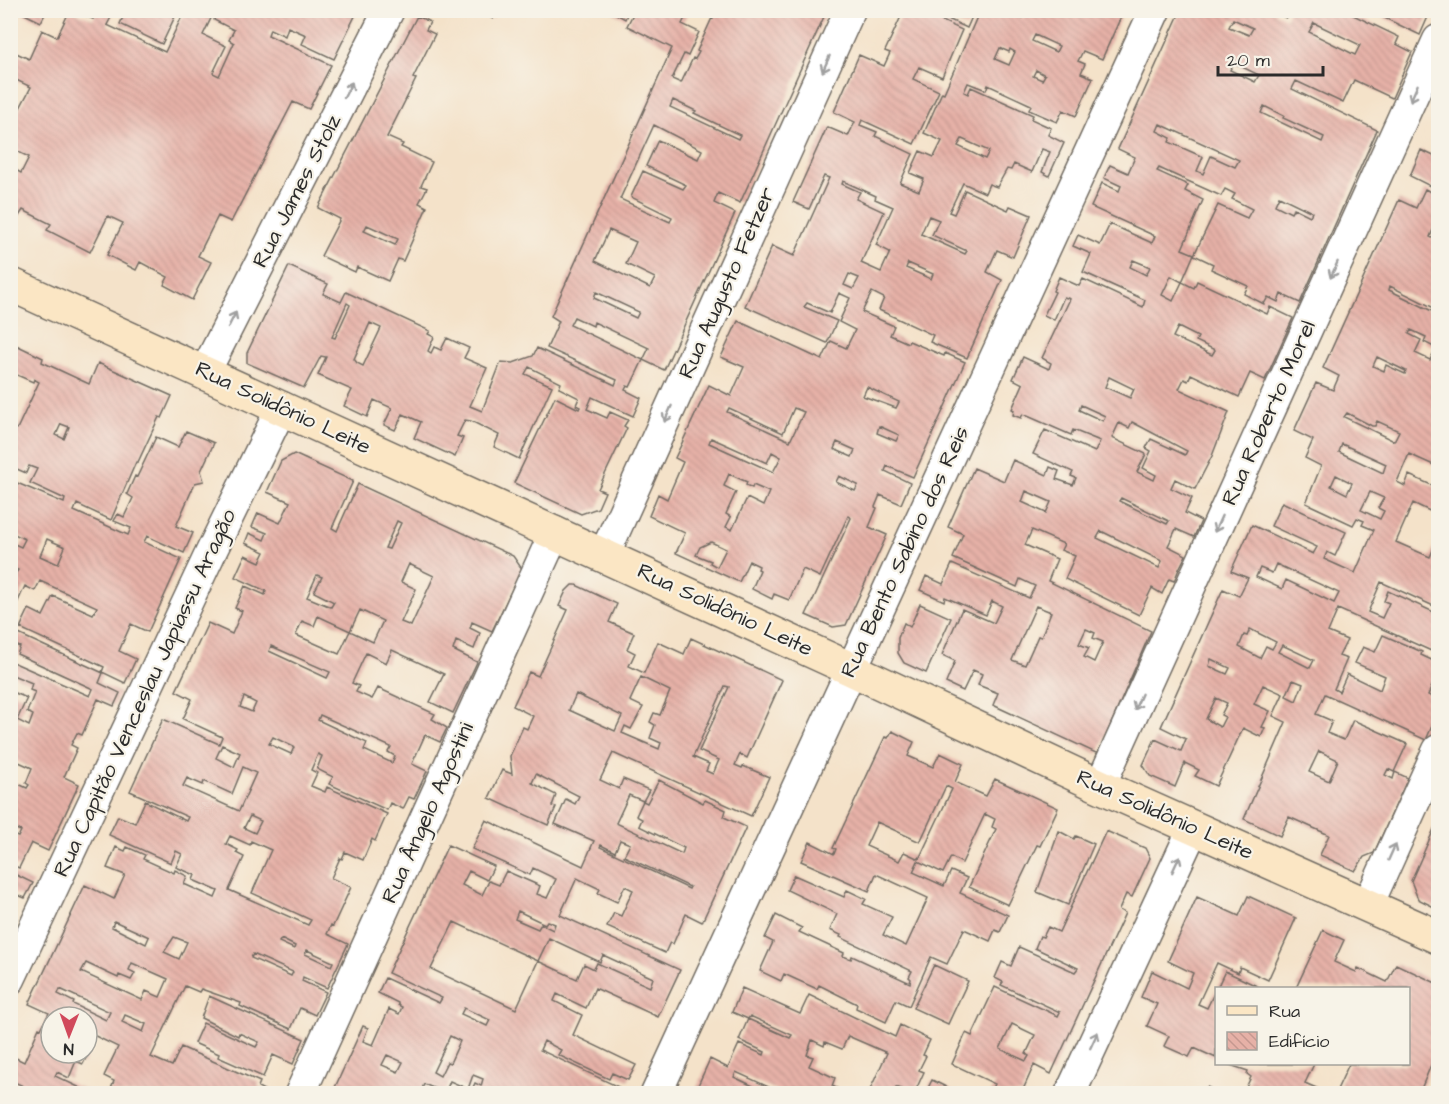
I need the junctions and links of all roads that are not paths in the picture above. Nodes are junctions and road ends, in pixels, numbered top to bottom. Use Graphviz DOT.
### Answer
graph roads {
  1 [pos="389,10"];
  2 [pos="850,10"];
  3 [pos="1155,10"];
  4 [pos="1438,40"];
  5 [pos="10,284"];
  6 [pos="205,372"];
  7 [pos="282,407"];
  8 [pos="555,532"];
  9 [pos="604,555"];
  10 [pos="851,669"];
  11 [pos="1438,750"];
  12 [pos="1100,786"];
  13 [pos="1193,828"];
  14 [pos="1368,905"];
  15 [pos="1438,937"];
  16 [pos="10,980"];
  17 [pos="300,1094"];
  18 [pos="656,1094"];
  19 [pos="1070,1094"];
  6 -- 1 [label="street, Rua James Stolz, one-way"];
  2 -- 9 [label="street, Rua Augusto Fetzer, one-way"];
  3 -- 10 [label="street, Rua Bento Sabino dos Reis"];
  4 -- 12 [label="street, Rua Roberto Morel, one-way"];
  5 -- 6 [label="main road, Rua Solidônio Leite"];
  6 -- 7 [label="main road, Rua Solidônio Leite"];
  7 -- 8 [label="main road, Rua Solidônio Leite"];
  7 -- 16 [label="street, Rua Capitão Venceslau Japiassu Aragão"];
  8 -- 9 [label="main road, Rua Solidônio Leite"];
  8 -- 17 [label="street, Rua Ângelo Agostini"];
  9 -- 10 [label="main road, Rua Solidônio Leite"];
  10 -- 12 [label="main road, Rua Solidônio Leite"];
  10 -- 18 [label="street, Rua Bento Sabino dos Reis"];
  14 -- 11 [label="street, one-way"];
  12 -- 13 [label="main road, Rua Solidônio Leite"];
  13 -- 14 [label="main road, Rua Solidônio Leite"];
  19 -- 13 [label="street, one-way"];
  14 -- 15 [label="main road, Rua Solidônio Leite"];
}
